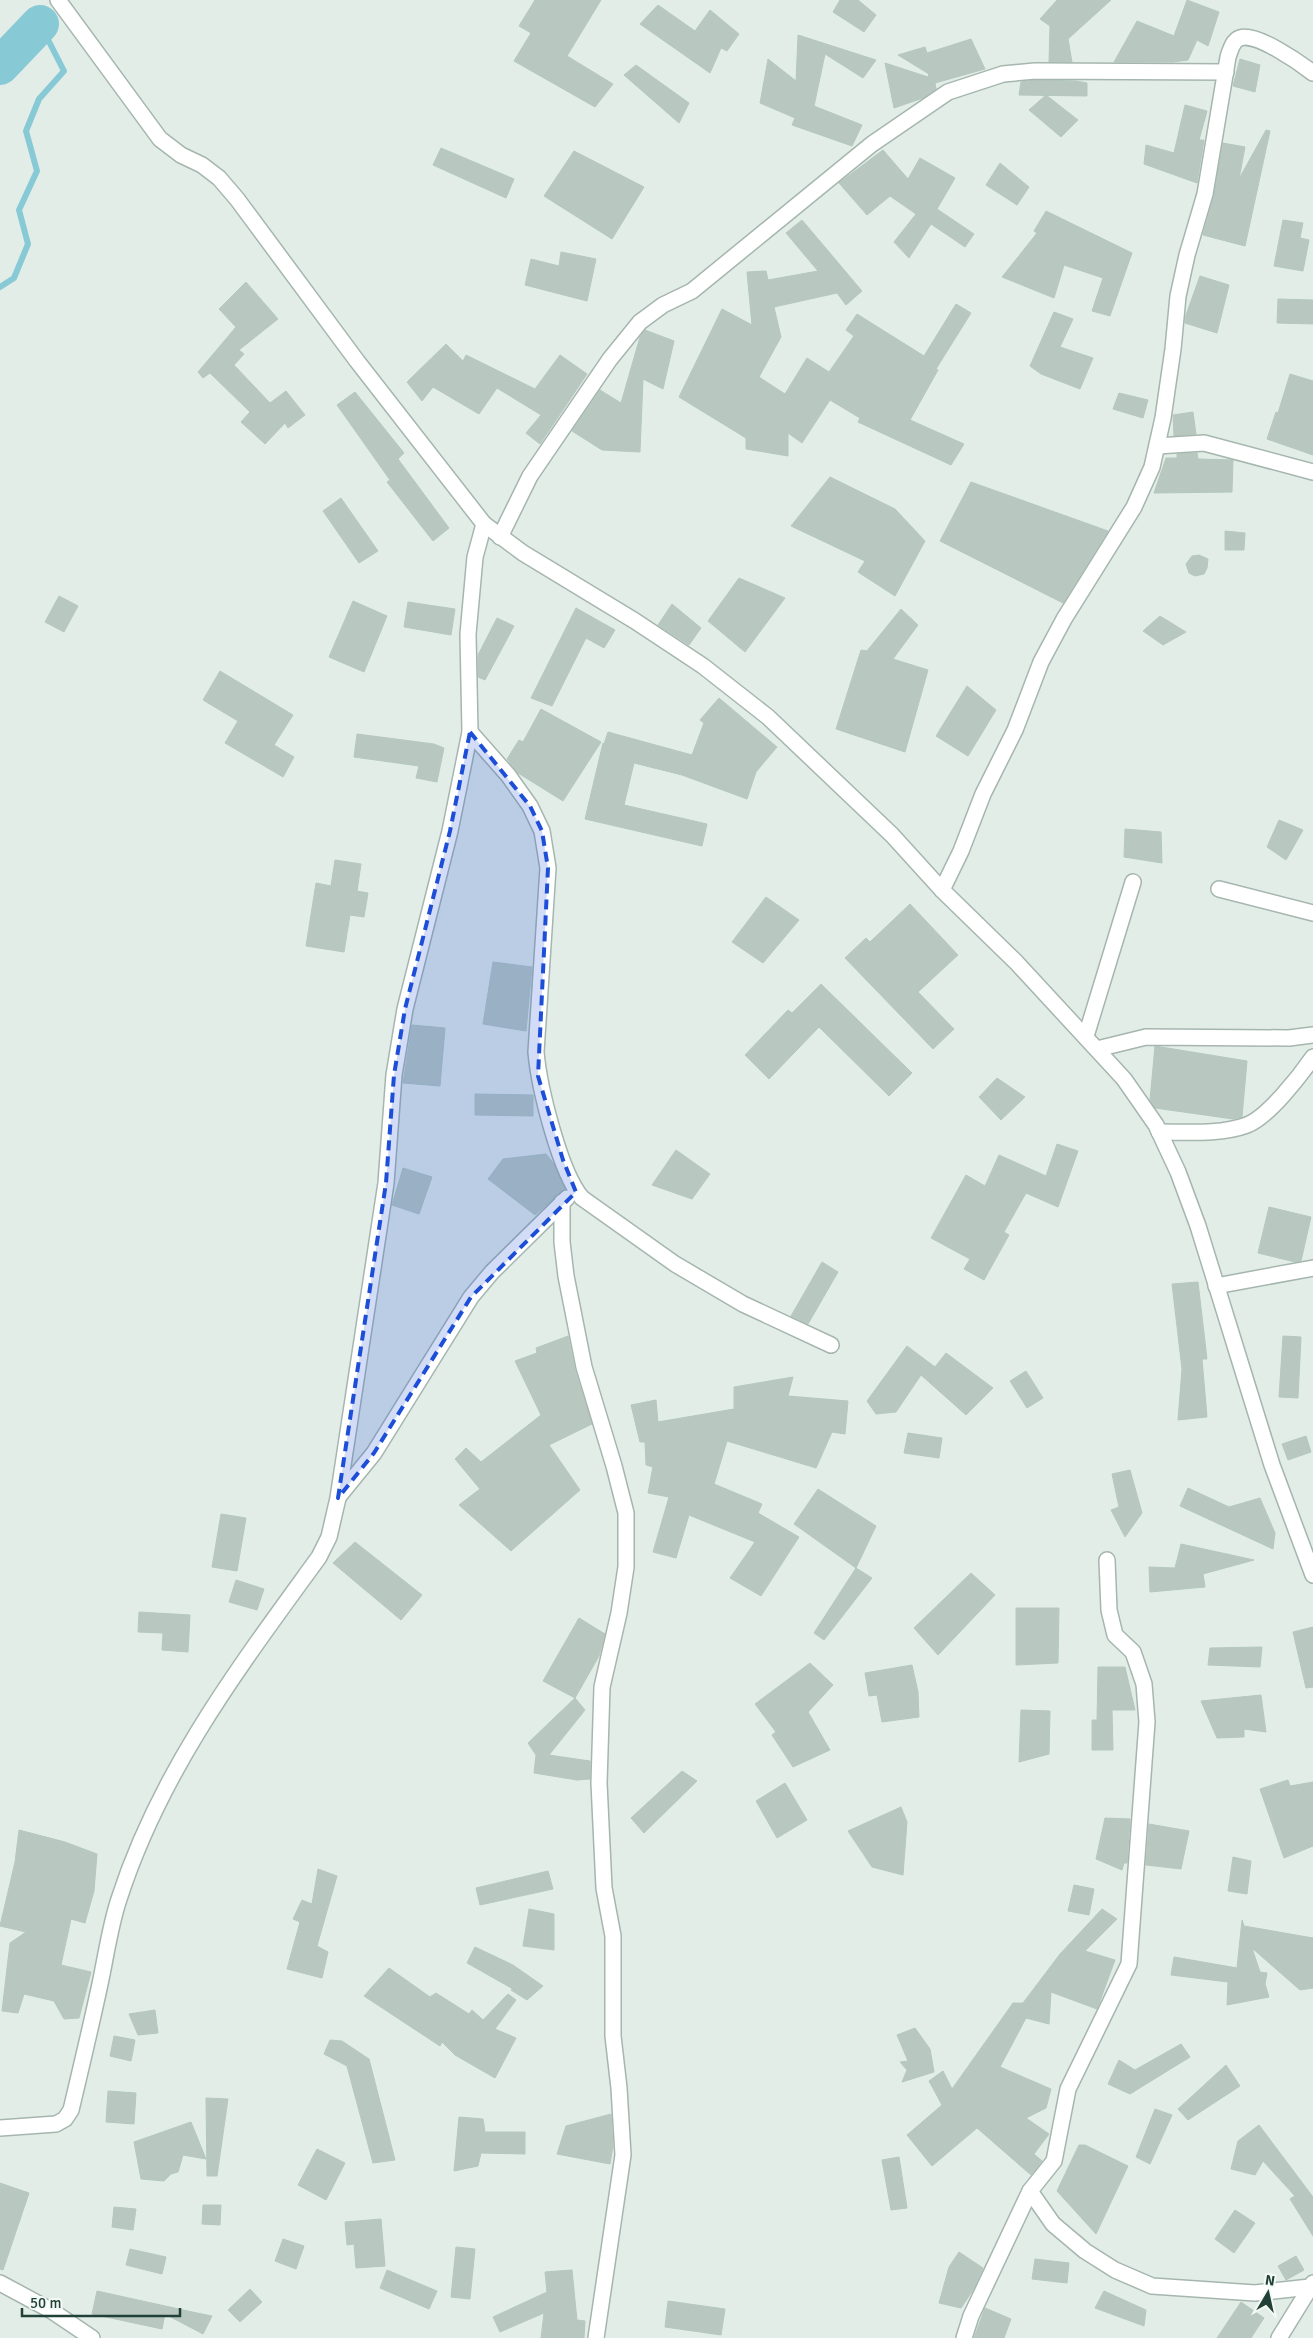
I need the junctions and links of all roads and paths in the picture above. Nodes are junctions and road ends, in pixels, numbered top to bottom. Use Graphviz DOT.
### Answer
graph roads {
  1 [pos="58,0"];
  2 [pos="1226,72"];
  3 [pos="1313,73"];
  4 [pos="1157,446"];
  5 [pos="1313,472"];
  6 [pos="484,524"];
  7 [pos="500,536"];
  8 [pos="470,732"];
  9 [pos="1133,882"];
  10 [pos="1219,889"];
  11 [pos="942,890"];
  12 [pos="1313,912"];
  13 [pos="1313,1035"];
  14 [pos="1086,1036"];
  15 [pos="1096,1049"];
  16 [pos="1313,1057"];
  17 [pos="1159,1132"];
  18 [pos="576,1192"];
  19 [pos="562,1202"];
  20 [pos="1313,1268"];
  21 [pos="1216,1286"];
  22 [pos="831,1346"];
  23 [pos="338,1498"];
  24 [pos="1107,1560"];
  25 [pos="1313,1575"];
  26 [pos="0,2128"];
  27 [pos="1030,2191"];
  28 [pos="0,2283"];
  29 [pos="1312,2285"];
  30 [pos="92,2338"];
  31 [pos="596,2338"];
  32 [pos="964,2338"];
  33 [pos="1279,2338"];
  1 -- 6 [label="street"];
  2 -- 3 [label="street"];
  2 -- 4 [label="street"];
  2 -- 7 [label="street"];
  4 -- 5 [label="street"];
  4 -- 11 [label="street"];
  6 -- 7 [label="street"];
  6 -- 8 [label="street"];
  7 -- 11 [label="street"];
  8 -- 18 [label="street"];
  8 -- 23 [label="street"];
  9 -- 14 [label="street"];
  10 -- 12 [label="street"];
  11 -- 14 [label="street"];
  13 -- 15 [label="street"];
  14 -- 15 [label="street"];
  15 -- 17 [label="street"];
  16 -- 17 [label="street"];
  17 -- 21 [label="street"];
  18 -- 19 [label="street"];
  18 -- 22 [label="street"];
  19 -- 23 [label="street"];
  19 -- 31 [label="street"];
  20 -- 21 [label="street"];
  21 -- 25 [label="street"];
  23 -- 26 [label="street"];
  24 -- 27 [label="street"];
  27 -- 29 [label="street"];
  27 -- 32 [label="street"];
  28 -- 30 [label="street"];
  29 -- 33 [label="street"];
}
